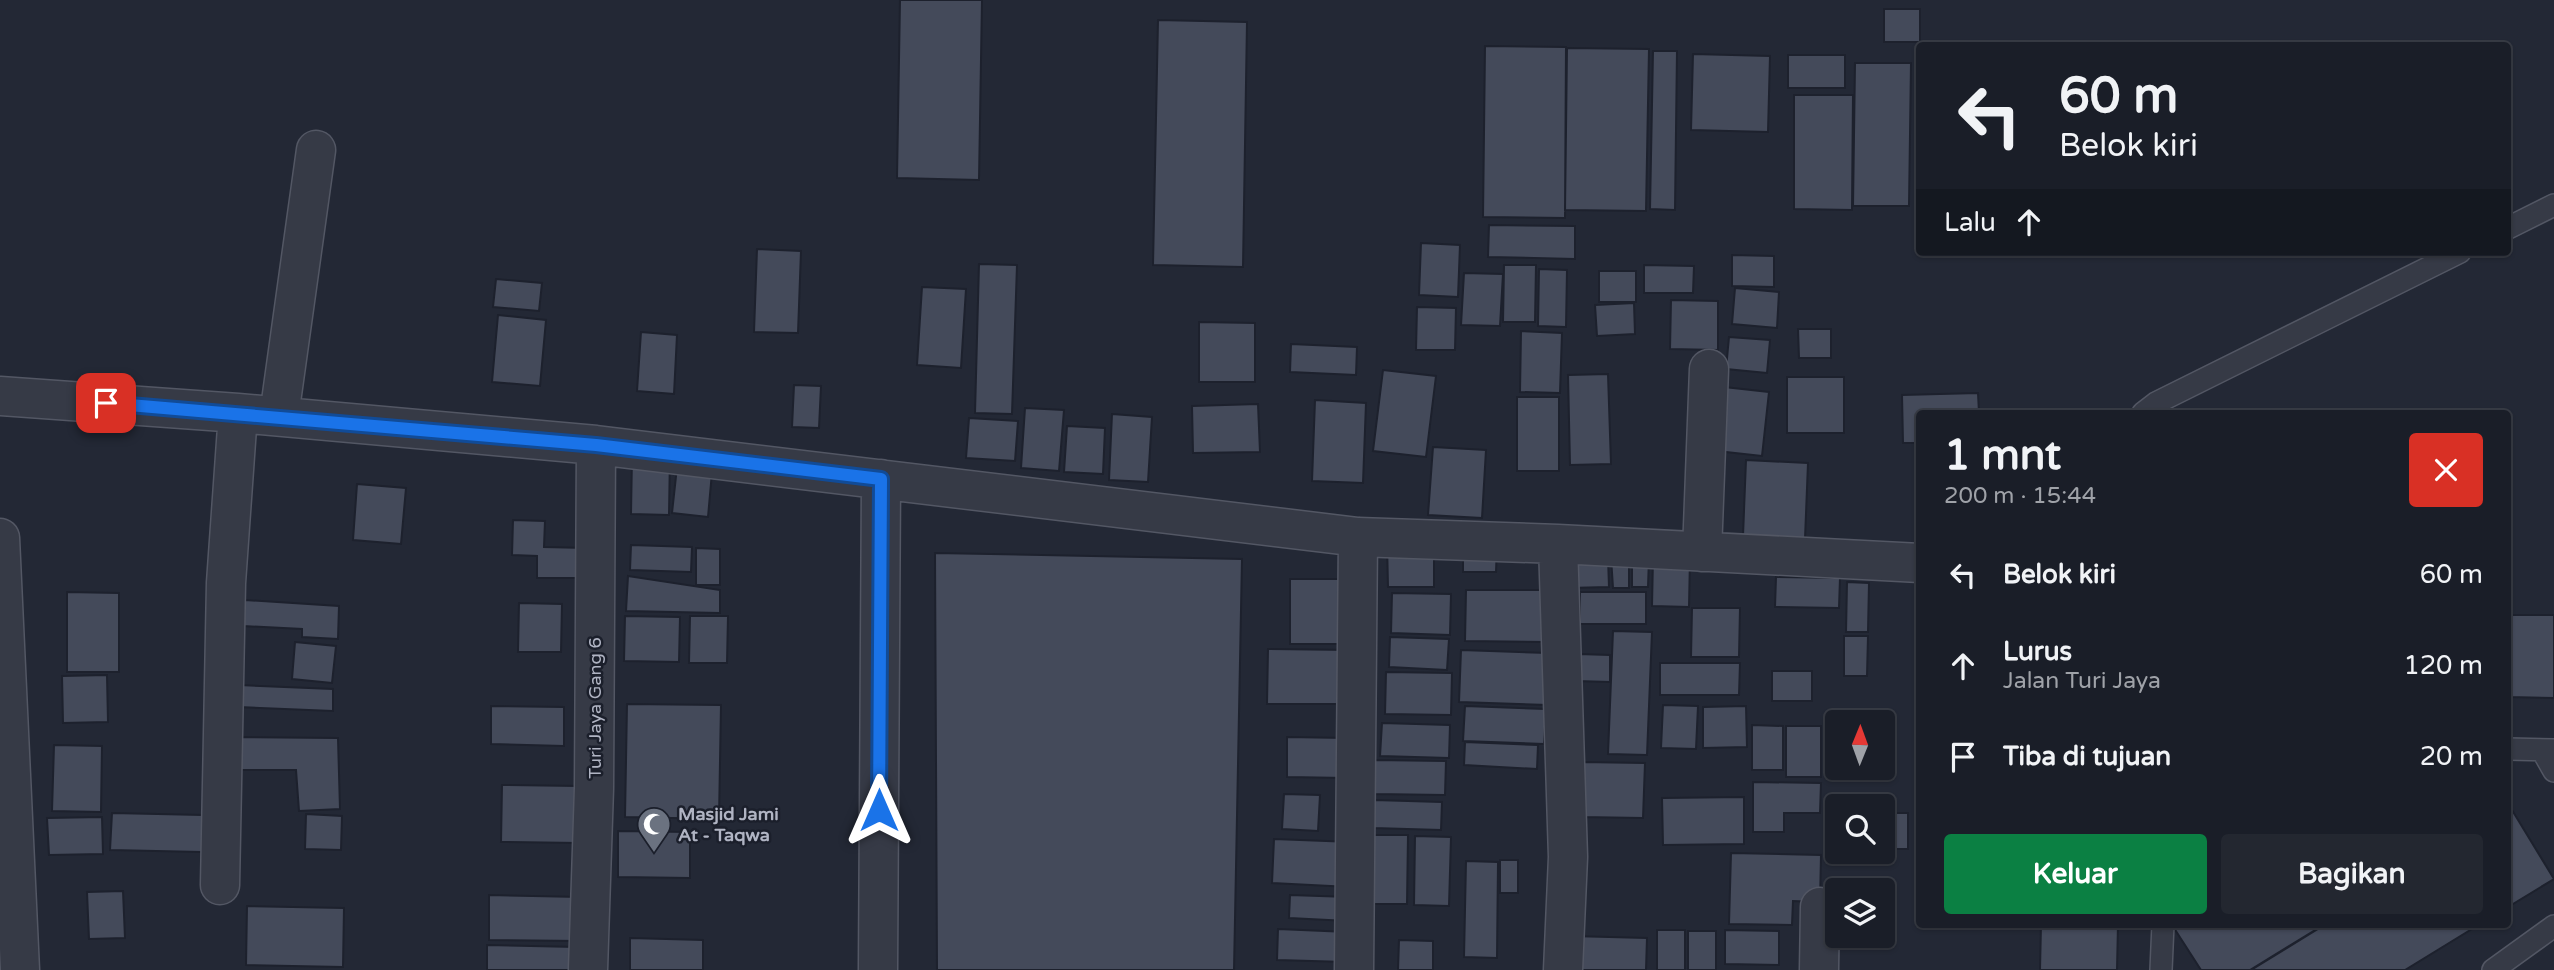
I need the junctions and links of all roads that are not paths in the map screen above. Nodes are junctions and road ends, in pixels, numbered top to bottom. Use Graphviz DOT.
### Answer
graph roads {
  1 [pos="316,150"];
  2 [pos="2554,205"];
  3 [pos="2511,226"];
  4 [pos="2452,256"];
  5 [pos="1709,369"];
  6 [pos="0,396"];
  7 [pos="2147,410"];
  8 [pos="238,413"];
  9 [pos="279,416"];
  10 [pos="596,445"];
  11 [pos="881,479"];
  12 [pos="1358,537"];
  13 [pos="0,538"];
  14 [pos="1558,544"];
  15 [pos="1702,552"];
  16 [pos="1916,563"];
  17 [pos="2511,749"];
  18 [pos="2548,750"];
  19 [pos="2554,771"];
  20 [pos="220,886"];
  21 [pos="1821,907"];
  22 [pos="2554,926"];
  23 [pos="2163,928"];
  24 [pos="20,970"];
  25 [pos="588,970"];
  26 [pos="878,970"];
  27 [pos="1354,970"];
  28 [pos="1563,970"];
  29 [pos="1819,970"];
  30 [pos="2161,970"];
  31 [pos="2493,970"];
  1 -- 9 [label="street"];
  2 -- 3 [label="lane"];
  4 -- 7 [label="lane"];
  5 -- 15 [label="street"];
  6 -- 8 [label="street"];
  8 -- 9 [label="street"];
  8 -- 20 [label="street"];
  9 -- 10 [label="street"];
  10 -- 11 [label="street"];
  10 -- 25 [label="street, Turi Jaya Gang 6"];
  11 -- 12 [label="street"];
  11 -- 26 [label="street"];
  12 -- 14 [label="street"];
  12 -- 27 [label="street"];
  13 -- 24 [label="street"];
  14 -- 15 [label="street"];
  14 -- 28 [label="street"];
  15 -- 16 [label="street"];
  17 -- 18 [label="lane"];
  18 -- 19 [label="lane"];
  21 -- 29 [label="street"];
  22 -- 31 [label="lane"];
  23 -- 30 [label="lane"];
}
